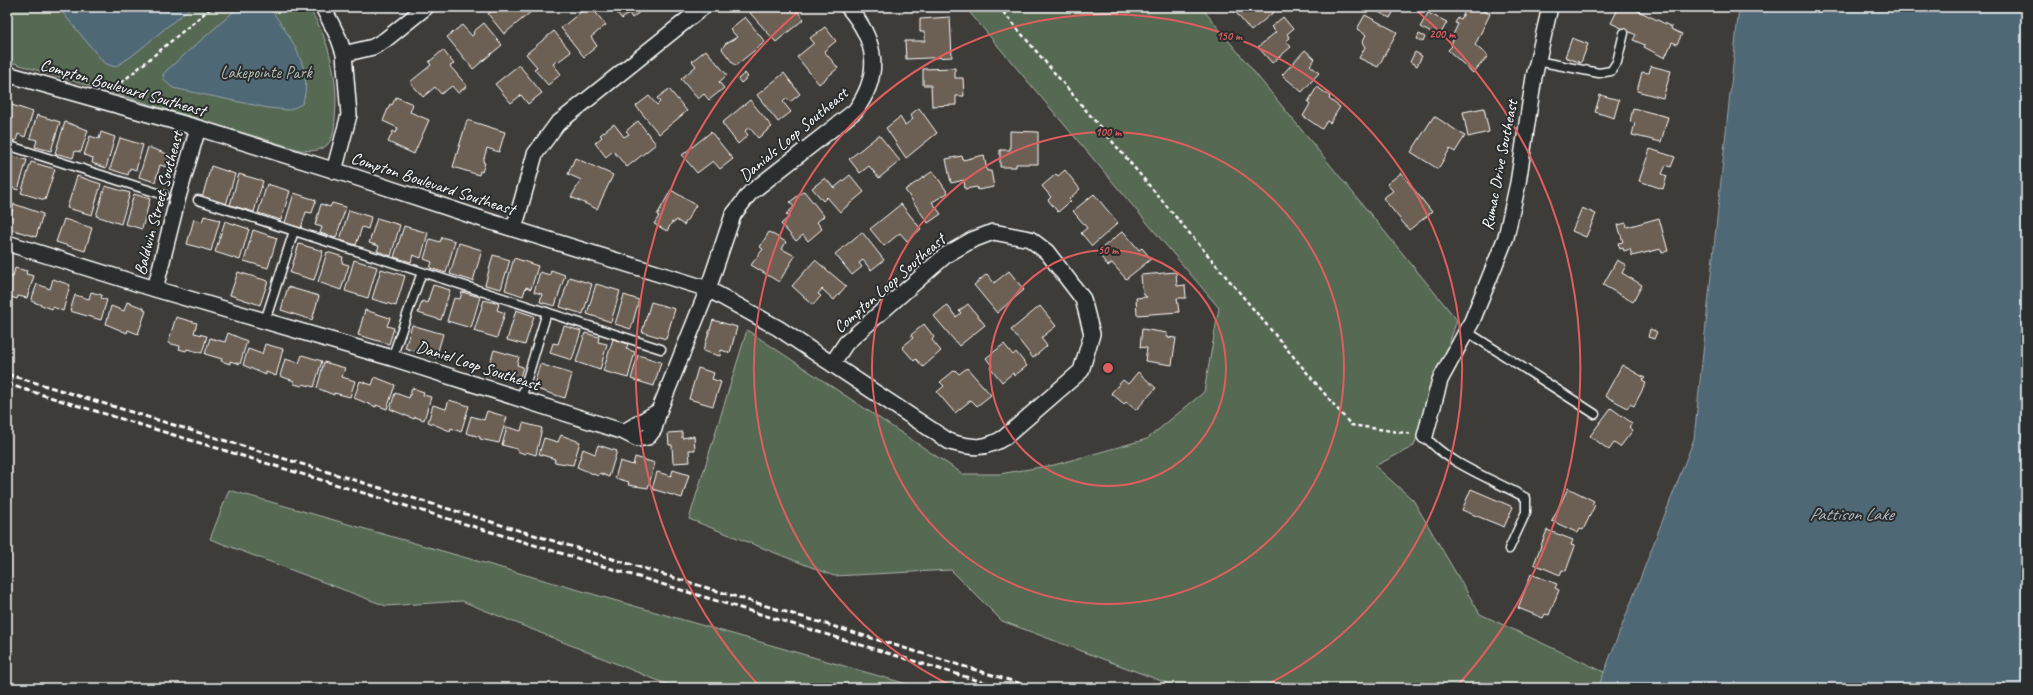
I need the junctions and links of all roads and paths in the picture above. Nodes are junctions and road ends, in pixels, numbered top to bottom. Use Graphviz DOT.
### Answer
graph roads {
  1 [pos="212,7"];
  2 [pos="323,7"];
  3 [pos="426,7"];
  4 [pos="702,7"];
  5 [pos="848,7"];
  6 [pos="999,7"];
  7 [pos="1550,7"];
  8 [pos="1624,33"];
  9 [pos="344,54"];
  10 [pos="1537,61"];
  11 [pos="7,74"];
  12 [pos="116,87"];
  13 [pos="198,128"];
  14 [pos="7,145"];
  15 [pos="334,171"];
  16 [pos="164,195"];
  17 [pos="198,200"];
  18 [pos="514,229"];
  19 [pos="294,231"];
  20 [pos="7,243"];
  21 [pos="422,272"];
  22 [pos="155,289"];
  23 [pos="708,289"];
  24 [pos="547,312"];
  25 [pos="265,321"];
  26 [pos="1466,331"];
  27 [pos="661,349"];
  28 [pos="392,358"];
  29 [pos="832,364"];
  30 [pos="521,399"];
  31 [pos="1595,414"];
  32 [pos="1425,436"];
  33 [pos="1509,549"];
  1 -- 12 [label="path"];
  2 -- 9 [label="street"];
  3 -- 9 [label="street"];
  4 -- 18 [label="street"];
  5 -- 23 [label="street, Danials Loop Southeast"];
  6 -- 32 [label="path"];
  7 -- 10 [label="street, Rumac Drive Southeast"];
  8 -- 10 [label="lane"];
  9 -- 15 [label="street"];
  10 -- 26 [label="street, Rumac Drive Southeast"];
  11 -- 13 [label="street, Compton Boulevard Southeast"];
  13 -- 15 [label="street, Compton Boulevard Southeast"];
  13 -- 22 [label="street, Baldwin Street Southeast"];
  14 -- 16 [label="lane"];
  15 -- 18 [label="street, Compton Boulevard Southeast"];
  17 -- 19 [label="lane"];
  18 -- 23 [label="street, Compton Boulevard Southeast"];
  19 -- 21 [label="lane"];
  19 -- 25 [label="lane"];
  20 -- 22 [label="street, Daniel Loop Southeast"];
  21 -- 24 [label="lane"];
  21 -- 28 [label="lane"];
  22 -- 25 [label="street, Daniel Loop Southeast"];
  23 -- 29 [label="street, Compton Boulevard Southeast"];
  23 -- 30 [label="street, Daniel Loop Southeast"];
  24 -- 27 [label="lane"];
  24 -- 30 [label="lane"];
  25 -- 28 [label="street, Daniel Loop Southeast"];
  26 -- 31 [label="lane"];
  26 -- 32 [label="street, Rumac Drive Southeast"];
  28 -- 30 [label="street, Daniel Loop Southeast"];
  29 -- 29 [label="street, Compton Loop Southeast"];
  32 -- 33 [label="lane"];
}
